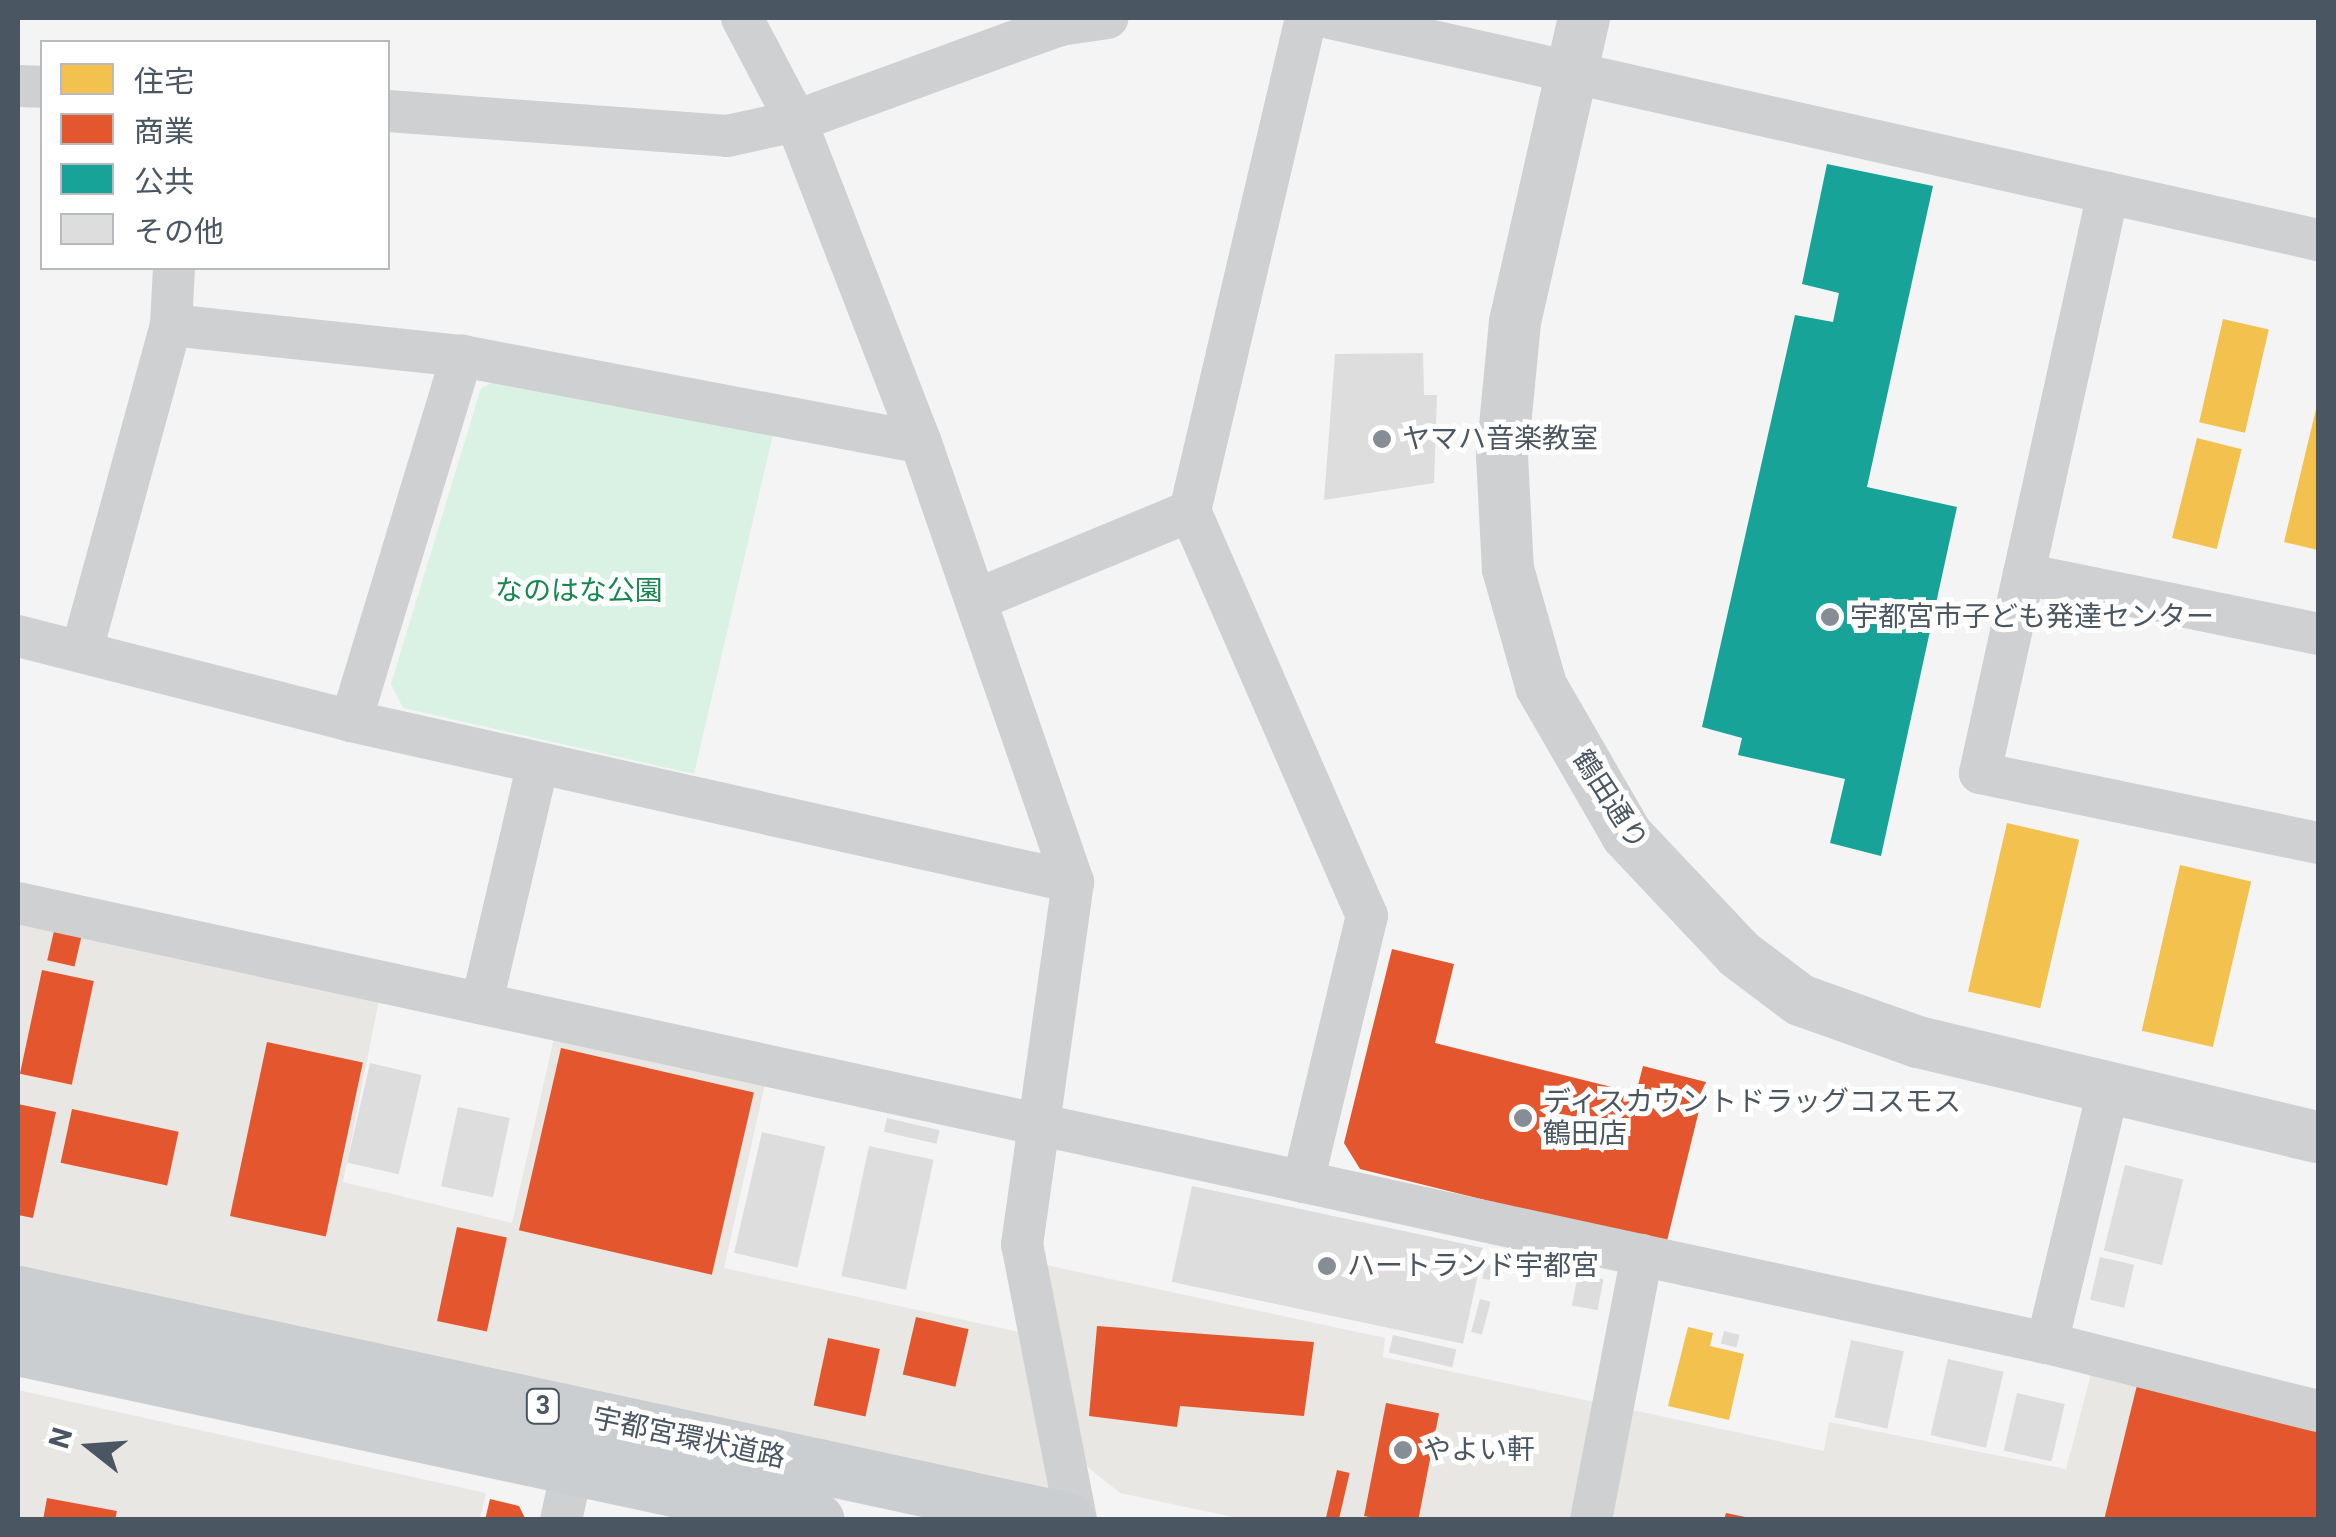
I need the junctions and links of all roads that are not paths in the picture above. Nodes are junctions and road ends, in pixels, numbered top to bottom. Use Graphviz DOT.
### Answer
graph roads {
  1 [pos="742,18"];
  2 [pos="1107,18"];
  3 [pos="1306,18"];
  4 [pos="1330,18"];
  5 [pos="1584,18"];
  6 [pos="1060,21"];
  7 [pos="1572,74"];
  8 [pos="390,111"];
  9 [pos="796,121"];
  10 [pos="2108,192"];
  11 [pos="2318,240"];
  12 [pos="174,270"];
  13 [pos="171,325"];
  14 [pos="462,356"];
  15 [pos="921,443"];
  16 [pos="1190,511"];
  17 [pos="2024,574"];
  18 [pos="978,599"];
  19 [pos="2318,634"];
  20 [pos="18,636"];
  21 [pos="82,650"];
  22 [pos="351,721"];
  23 [pos="538,763"];
  24 [pos="2318,843"];
  25 [pos="1073,882"];
  26 [pos="18,903"];
  27 [pos="482,1002"];
  28 [pos="2109,1087"];
  29 [pos="1042,1128"];
  30 [pos="2318,1136"];
  31 [pos="1303,1182"];
  32 [pos="1642,1255"];
  33 [pos="18,1293"];
  34 [pos="2046,1343"];
  35 [pos="18,1348"];
  36 [pos="2318,1411"];
  37 [pos="573,1466"];
  38 [pos="562,1520"];
  39 [pos="817,1520"];
  40 [pos="1068,1520"];
  41 [pos="1076,1520"];
  42 [pos="1591,1520"];
  1 -- 9 [label="street"];
  2 -- 6 [label="street"];
  3 -- 16 [label="street"];
  4 -- 7 [label="street"];
  5 -- 7 [label="street, 鶴田通り"];
  6 -- 9 [label="street"];
  7 -- 10 [label="street"];
  7 -- 28 [label="street, 鶴田通り"];
  8 -- 9 [label="street"];
  9 -- 15 [label="street"];
  10 -- 11 [label="street"];
  10 -- 17 [label="street"];
  12 -- 13 [label="street"];
  13 -- 14 [label="street"];
  13 -- 21 [label="street"];
  14 -- 15 [label="street"];
  14 -- 22 [label="street"];
  15 -- 18 [label="street"];
  16 -- 18 [label="street"];
  16 -- 31 [label="street"];
  17 -- 19 [label="street"];
  17 -- 24 [label="street"];
  18 -- 25 [label="street"];
  20 -- 21 [label="street"];
  21 -- 22 [label="street"];
  22 -- 23 [label="street"];
  23 -- 25 [label="street"];
  23 -- 27 [label="street"];
  25 -- 29 [label="street"];
  26 -- 27 [label="street"];
  27 -- 29 [label="street"];
  28 -- 30 [label="street, 鶴田通り"];
  28 -- 34 [label="street"];
  29 -- 31 [label="street"];
  29 -- 41 [label="street"];
  31 -- 32 [label="street"];
  32 -- 34 [label="street"];
  32 -- 42 [label="street"];
  33 -- 40 [label="main road, 宇都宮環状道路 / 3"];
  34 -- 36 [label="street"];
  35 -- 37 [label="main road, 宇都宮環状道路 / 3"];
  37 -- 38 [label="street"];
  37 -- 39 [label="main road, 宇都宮環状道路 / 3"];
}
